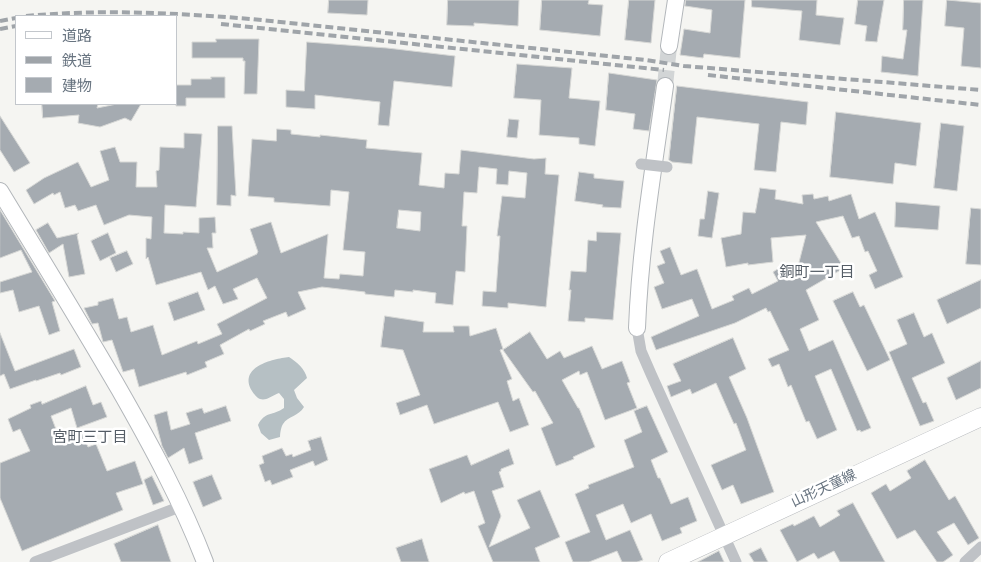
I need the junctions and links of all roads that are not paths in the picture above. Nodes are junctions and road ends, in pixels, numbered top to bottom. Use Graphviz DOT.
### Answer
graph roads {
  1 [pos="676,0"];
  2 [pos="669,46"];
  3 [pos="665,86"];
  4 [pos="641,164"];
  5 [pos="667,167"];
  6 [pos="0,191"];
  7 [pos="637,328"];
  8 [pos="981,417"];
  9 [pos="182,506"];
  10 [pos="724,535"];
  11 [pos="981,547"];
  12 [pos="35,562"];
  13 [pos="205,562"];
  14 [pos="668,562"];
  15 [pos="736,562"];
  16 [pos="965,562"];
  1 -- 2 [label="street"];
  3 -- 7 [label="street"];
  4 -- 5 [label="street, bridge"];
  6 -- 9 [label="street"];
  7 -- 10 [label="street"];
  8 -- 10 [label="main road, 山形天童線"];
  9 -- 12 [label="street"];
  9 -- 13 [label="street"];
  10 -- 14 [label="main road, 山形天童線"];
  10 -- 15 [label="street"];
  11 -- 16 [label="street"];
}
